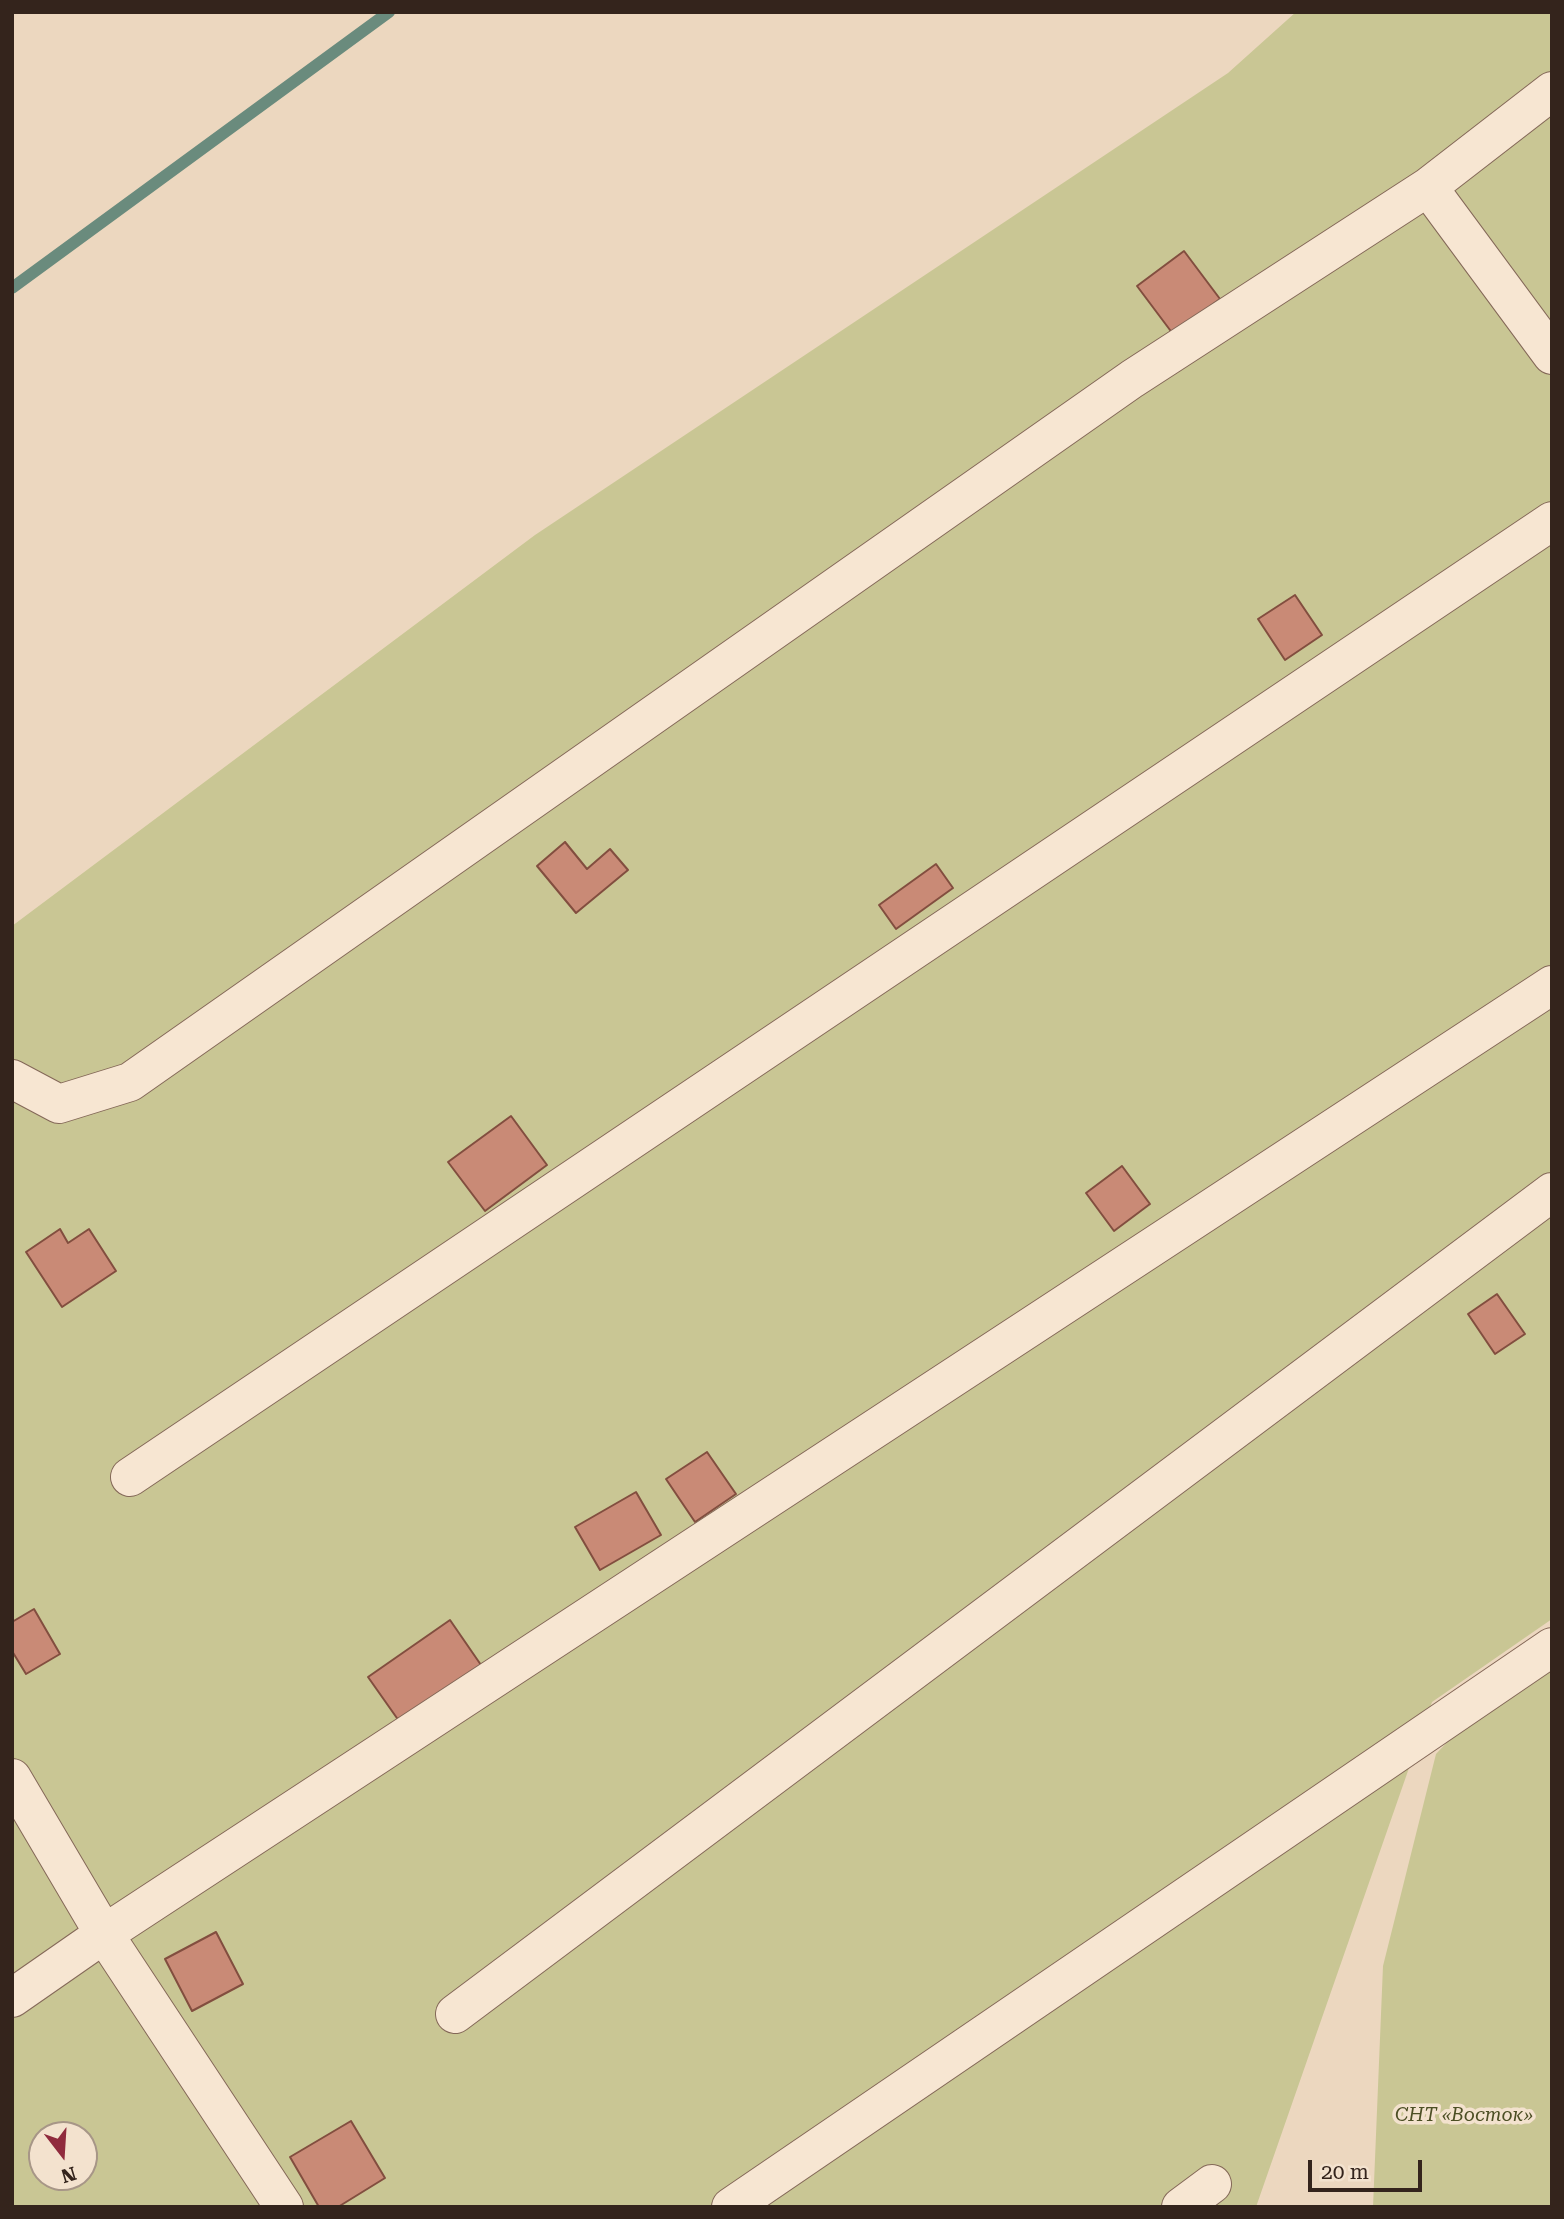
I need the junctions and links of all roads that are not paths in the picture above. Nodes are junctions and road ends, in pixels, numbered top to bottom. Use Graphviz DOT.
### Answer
graph roads {
  1 [pos="1552,91"];
  2 [pos="1428,187"];
  3 [pos="1552,355"];
  4 [pos="1552,521"];
  5 [pos="1552,985"];
  6 [pos="12,1079"];
  7 [pos="1552,1192"];
  8 [pos="130,1477"];
  9 [pos="1552,1647"];
  10 [pos="12,1778"];
  11 [pos="104,1934"];
  12 [pos="12,1997"];
  13 [pos="455,2014"];
  14 [pos="1212,2184"];
  15 [pos="756,2200"];
  16 [pos="284,2207"];
  17 [pos="1181,2207"];
  1 -- 2 [label="lane"];
  2 -- 3 [label="lane"];
  2 -- 6 [label="lane"];
  4 -- 8 [label="lane"];
  5 -- 11 [label="lane"];
  7 -- 13 [label="lane"];
  9 -- 15 [label="lane"];
  10 -- 11 [label="lane"];
  11 -- 12 [label="lane"];
  11 -- 16 [label="lane"];
  14 -- 17 [label="lane"];
}
